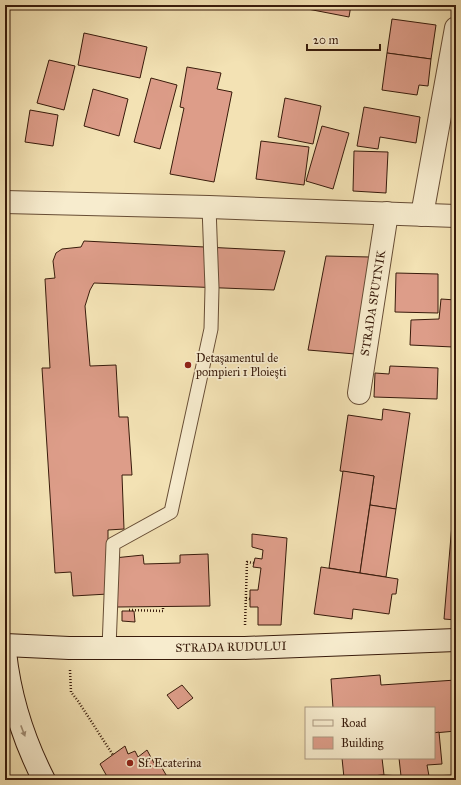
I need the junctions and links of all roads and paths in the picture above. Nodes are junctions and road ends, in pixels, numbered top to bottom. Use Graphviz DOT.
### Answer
graph roads {
  1 [pos="456,28"];
  2 [pos="5,202"];
  3 [pos="209,207"];
  4 [pos="387,214"];
  5 [pos="422,215"];
  6 [pos="456,216"];
  7 [pos="359,393"];
  8 [pos="254,563"];
  9 [pos="246,598"];
  10 [pos="250,598"];
  11 [pos="163,607"];
  12 [pos="110,609"];
  13 [pos="456,640"];
  14 [pos="5,645"];
  15 [pos="69,648"];
  16 [pos="109,648"];
  17 [pos="245,648"];
  18 [pos="5,652"];
  19 [pos="113,755"];
  20 [pos="44,780"];
  1 -- 5 [label="street"];
  2 -- 3 [label="street"];
  3 -- 4 [label="street"];
  3 -- 12 [label="lane"];
  4 -- 5 [label="street"];
  4 -- 7 [label="street, STRADA SPUTNIK"];
  5 -- 6 [label="street"];
  8 -- 9 [label="path"];
  9 -- 10 [label="path"];
  9 -- 17 [label="path"];
  11 -- 12 [label="path"];
  12 -- 16 [label="lane"];
  13 -- 17 [label="street, STRADA RUDULUI"];
  14 -- 15 [label="street, STRADA RUDULUI"];
  15 -- 16 [label="street, STRADA RUDULUI"];
  15 -- 19 [label="path"];
  16 -- 17 [label="street, STRADA RUDULUI"];
  18 -- 20 [label="street, one-way"];
}
